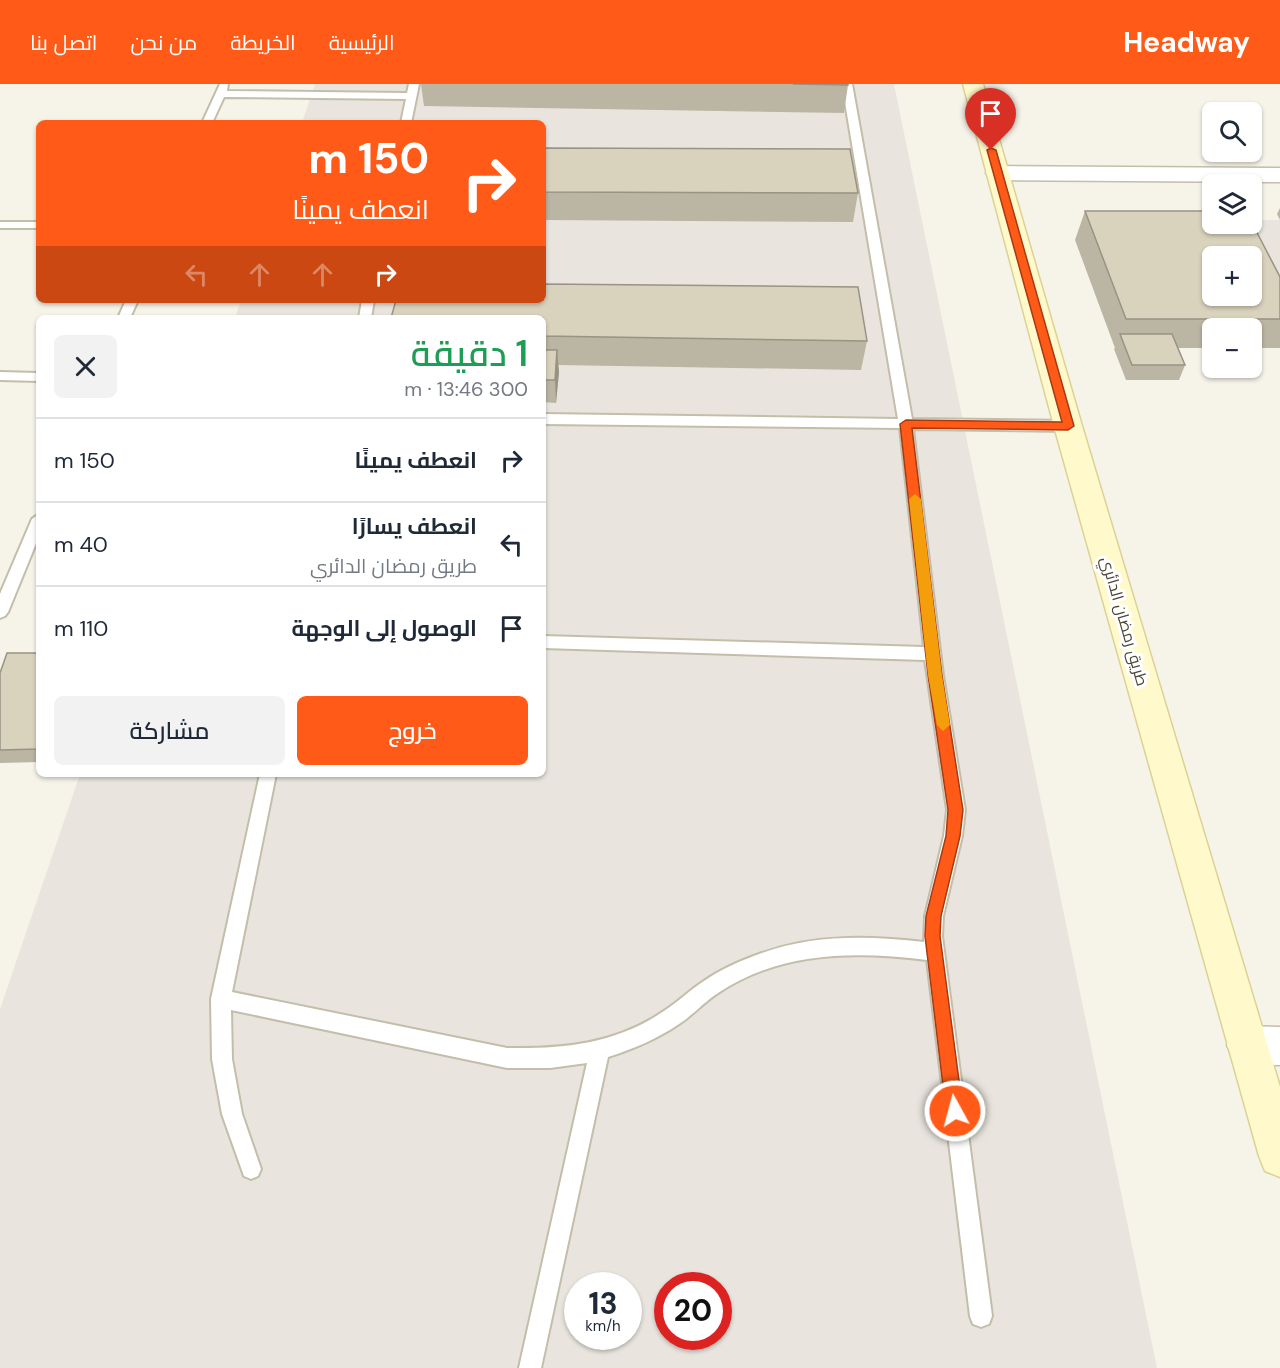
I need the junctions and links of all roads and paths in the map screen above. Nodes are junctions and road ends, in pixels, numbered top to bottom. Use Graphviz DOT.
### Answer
graph roads {
  1 [pos="414,84"];
  2 [pos="847,84"];
  3 [pos="973,84"];
  4 [pos="222,89"];
  5 [pos="412,96"];
  6 [pos="208,120"];
  7 [pos="407,120"];
  8 [pos="997,172"];
  9 [pos="1280,175"];
  10 [pos="0,225"];
  11 [pos="36,225"];
  12 [pos="0,376"];
  13 [pos="36,377"];
  14 [pos="546,419"];
  15 [pos="906,424"];
  16 [pos="1068,426"];
  17 [pos="36,526"];
  18 [pos="0,612"];
  19 [pos="546,642"];
  20 [pos="934,654"];
  21 [pos="267,777"];
  22 [pos="934,952"];
  23 [pos="221,999"];
  24 [pos="1264,1046"];
  25 [pos="600,1052"];
  26 [pos="1280,1156"];
  27 [pos="251,1169"];
  28 [pos="981,1316"];
  29 [pos="530,1368"];
  1 -- 5 [label="lane"];
  2 -- 15 [label="lane"];
  3 -- 8 [label="street, طريق رمضان الدائري"];
  4 -- 5 [label="lane"];
  4 -- 6 [label="lane"];
  5 -- 7 [label="lane"];
  8 -- 9 [label="street"];
  8 -- 16 [label="street, طريق رمضان الدائري"];
  10 -- 11 [label="lane"];
  12 -- 13 [label="lane"];
  14 -- 15 [label="lane"];
  15 -- 16 [label="lane"];
  15 -- 20 [label="lane"];
  16 -- 24 [label="street, طريق رمضان الدائري"];
  17 -- 18 [label="lane"];
  19 -- 20 [label="lane"];
  20 -- 22 [label="lane"];
  21 -- 23 [label="lane"];
  22 -- 25 [label="lane"];
  22 -- 28 [label="lane"];
  23 -- 25 [label="lane"];
  23 -- 27 [label="lane"];
  24 -- 26 [label="street, طريق رمضان الدائري"];
  25 -- 29 [label="lane"];
}
